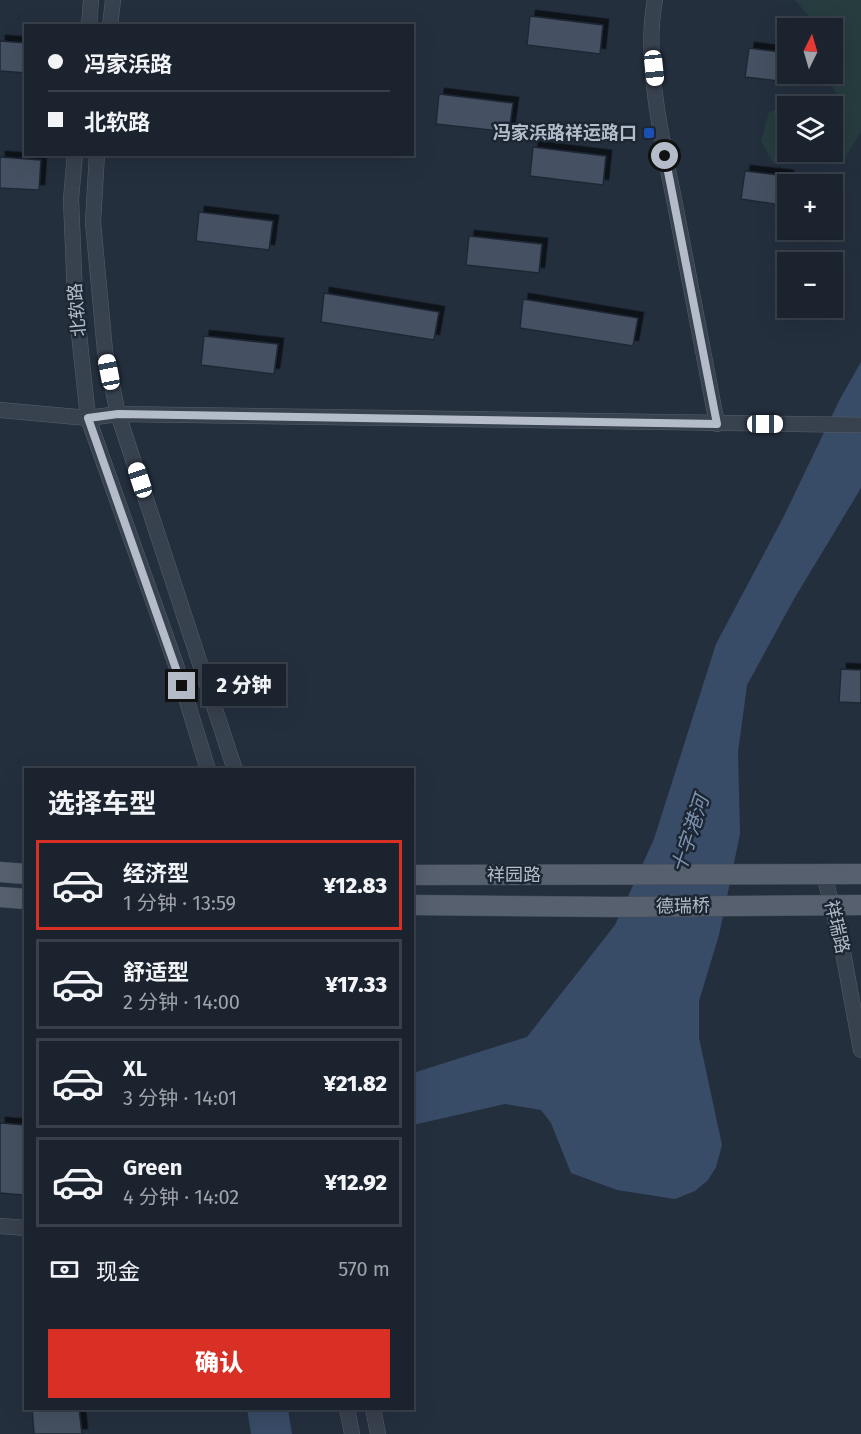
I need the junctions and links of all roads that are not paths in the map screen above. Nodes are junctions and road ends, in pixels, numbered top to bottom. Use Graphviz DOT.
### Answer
graph roads {
  1 [pos="91,0"];
  2 [pos="113,0"];
  3 [pos="655,0"];
  4 [pos="89,24"];
  5 [pos="110,24"];
  6 [pos="75,156"];
  7 [pos="97,156"];
  8 [pos="0,410"];
  9 [pos="118,414"];
  10 [pos="88,418"];
  11 [pos="717,424"];
  12 [pos="861,425"];
  13 [pos="207,768"];
  14 [pos="234,768"];
  15 [pos="0,873"];
  16 [pos="24,874"];
  17 [pos="824,874"];
  18 [pos="861,874"];
  19 [pos="414,875"];
  20 [pos="615,876"];
  21 [pos="0,897"];
  22 [pos="24,899"];
  23 [pos="414,905"];
  24 [pos="861,905"];
  25 [pos="832,906"];
  26 [pos="615,907"];
  27 [pos="861,1050"];
  28 [pos="0,1226"];
  29 [pos="24,1228"];
  30 [pos="347,1410"];
  31 [pos="373,1410"];
  32 [pos="352,1434"];
  33 [pos="378,1434"];
  1 -- 4 [label="street"];
  2 -- 5 [label="street"];
  3 -- 11 [label="street"];
  6 -- 10 [label="street, 北软路"];
  7 -- 9 [label="street, 北软路"];
  8 -- 10 [label="street"];
  9 -- 10 [label="street"];
  9 -- 11 [label="street"];
  9 -- 14 [label="street, 北软路"];
  10 -- 13 [label="street, 北软路"];
  11 -- 12 [label="street"];
  15 -- 16 [label="main road"];
  17 -- 18 [label="main road"];
  17 -- 20 [label="main road, 德瑞桥"];
  17 -- 25 [label="street, 祥瑞路"];
  19 -- 20 [label="main road, 祥园路"];
  21 -- 22 [label="main road"];
  23 -- 26 [label="main road, 祥园路"];
  24 -- 25 [label="main road"];
  25 -- 26 [label="main road, 德瑞桥"];
  25 -- 27 [label="street, 祥瑞路"];
  28 -- 29 [label="street"];
  30 -- 32 [label="street"];
  31 -- 33 [label="street"];
}
